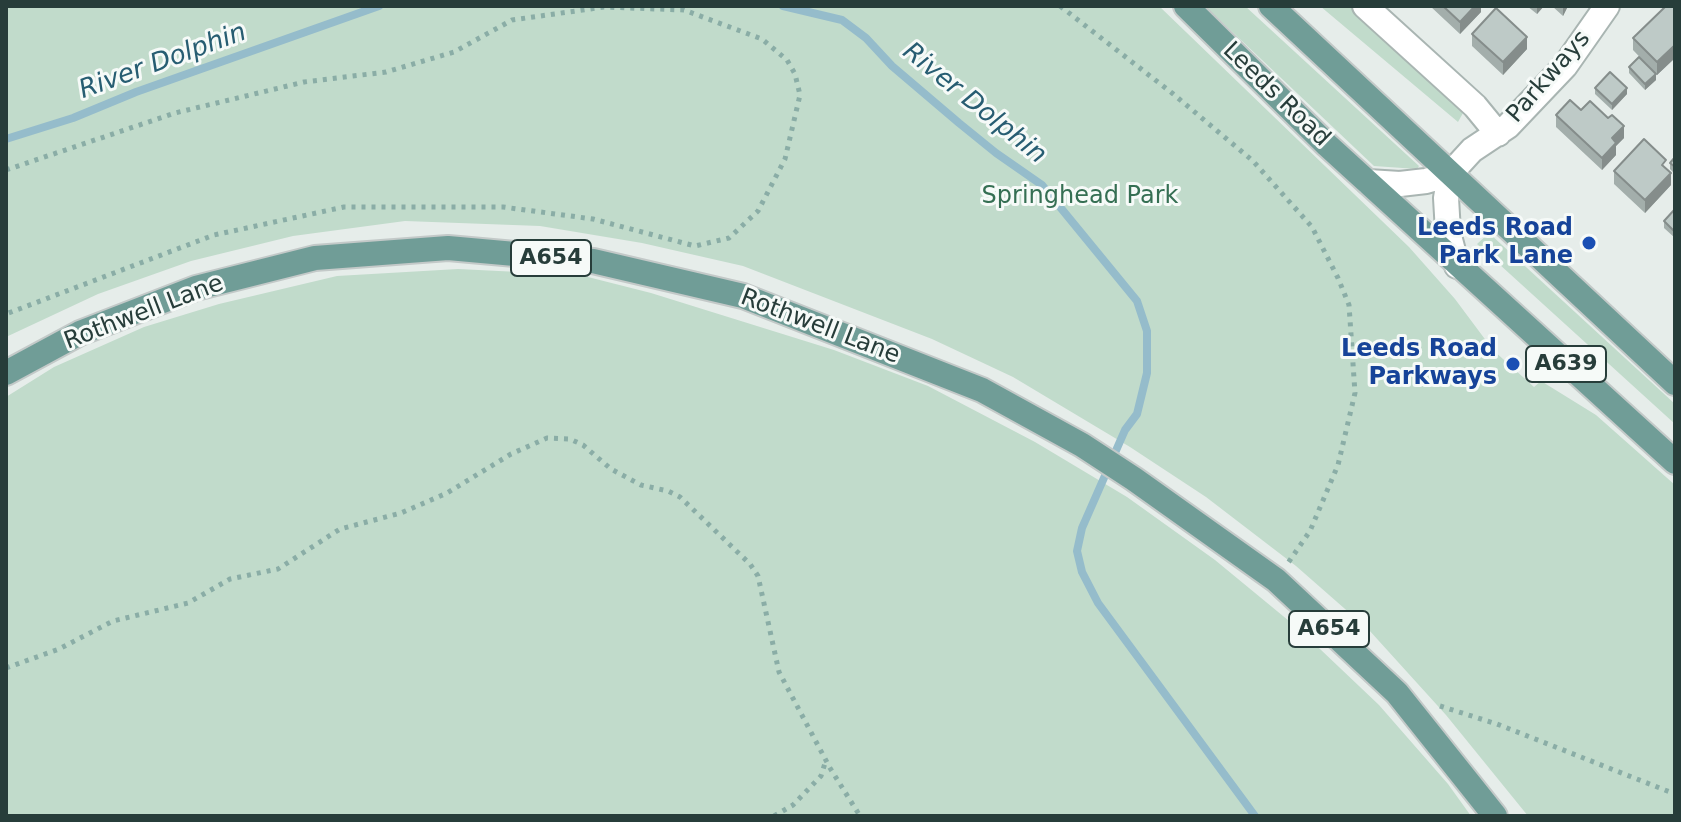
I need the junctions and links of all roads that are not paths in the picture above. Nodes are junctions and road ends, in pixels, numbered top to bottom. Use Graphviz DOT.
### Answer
graph roads {
  1 [pos="1186,6"];
  2 [pos="1271,6"];
  3 [pos="1365,6"];
  4 [pos="1607,6"];
  5 [pos="1498,134"];
  6 [pos="1450,174"];
  7 [pos="1368,182"];
  8 [pos="1457,266"];
  9 [pos="6,373"];
  10 [pos="1675,383"];
  11 [pos="1675,462"];
  12 [pos="1495,816"];
  1 -- 7 [label="main road, Leeds Road / A639"];
  2 -- 6 [label="main road, A639"];
  3 -- 5 [label="street"];
  4 -- 5 [label="street, Parkways"];
  5 -- 6 [label="street, Parkways"];
  6 -- 7 [label="street"];
  6 -- 8 [label="street"];
  6 -- 10 [label="main road, A639"];
  7 -- 8 [label="main road, Leeds Road / A639"];
  8 -- 11 [label="main road, Leeds Road / A639"];
  9 -- 12 [label="main road, Rothwell Lane / A654"];
}
